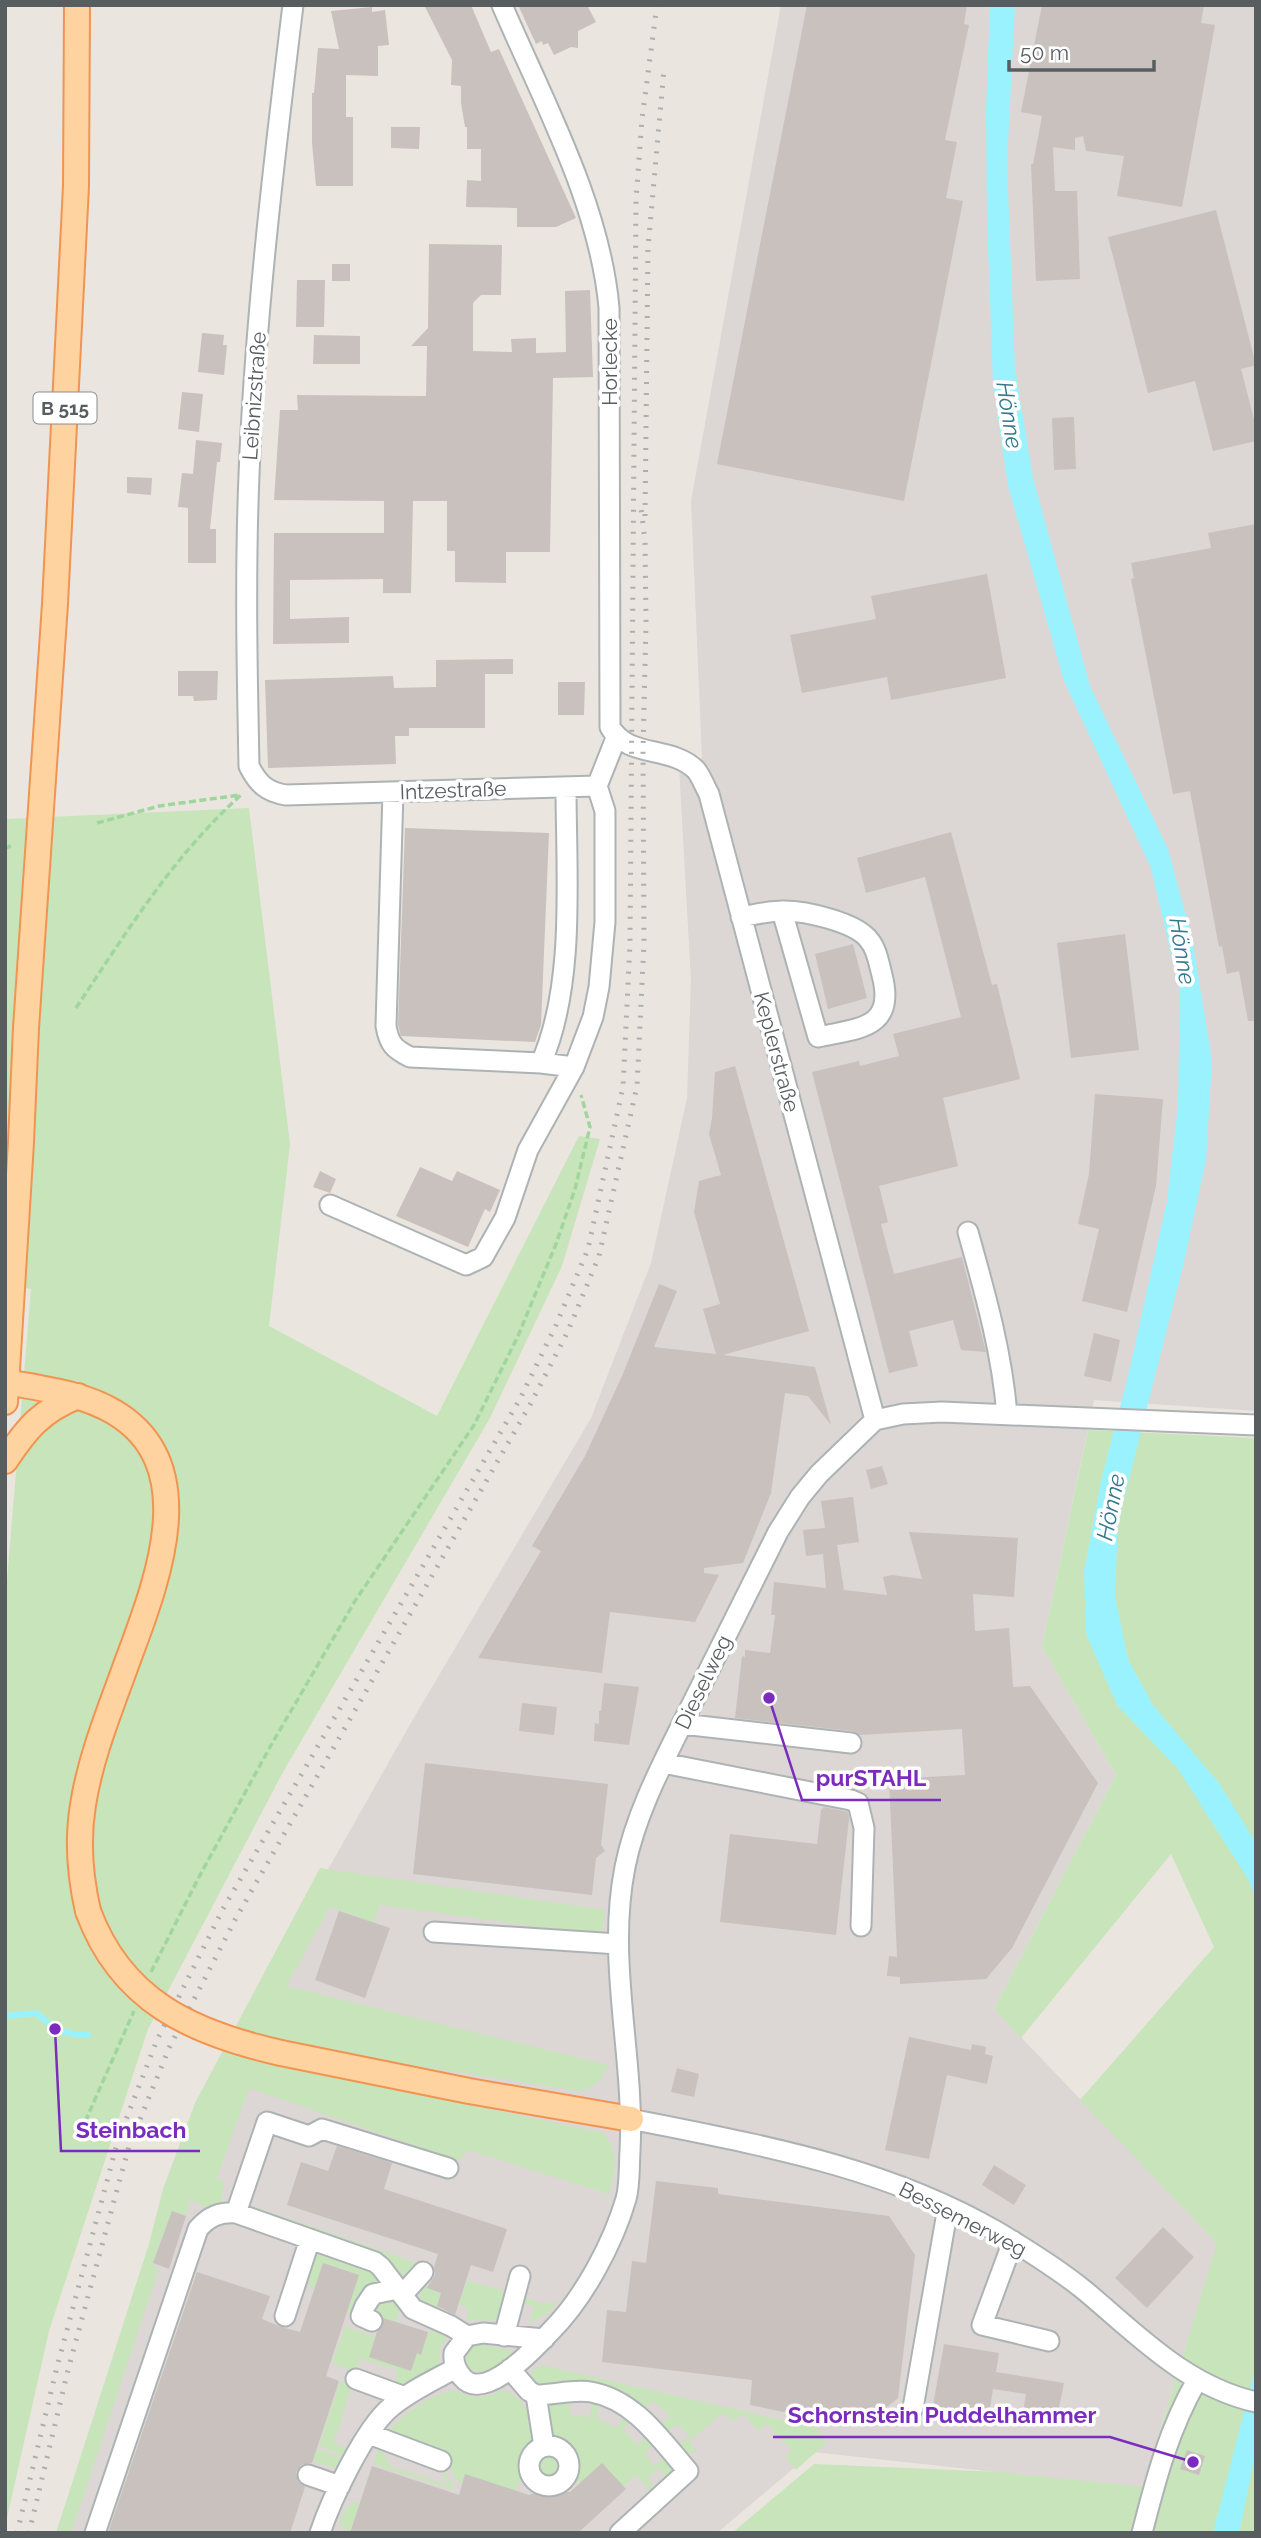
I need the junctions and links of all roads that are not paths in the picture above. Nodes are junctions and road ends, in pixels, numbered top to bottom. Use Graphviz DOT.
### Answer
graph roads {
  1 [pos="77,5"];
  2 [pos="293,5"];
  3 [pos="502,5"];
  4 [pos="616,738"];
  5 [pos="597,786"];
  6 [pos="566,787"];
  7 [pos="266,789"];
  8 [pos="393,792"];
  9 [pos="782,911"];
  10 [pos="741,917"];
  11 [pos="541,1063"];
  12 [pos="574,1067"];
  13 [pos="330,1205"];
  14 [pos="968,1232"];
  15 [pos="6,1392"];
  16 [pos="78,1396"];
  17 [pos="1007,1415"];
  18 [pos="875,1420"];
  19 [pos="1256,1424"];
  20 [pos="5,1461"];
  21 [pos="682,1724"];
  22 [pos="851,1743"];
  23 [pos="663,1763"];
  24 [pos="861,1926"];
  25 [pos="433,1932"];
  26 [pos="618,1944"];
  27 [pos="631,2119"];
  28 [pos="448,2168"];
  29 [pos="948,2207"];
  30 [pos="236,2213"];
  31 [pos="310,2239"];
  32 [pos="1013,2241"];
  33 [pos="423,2272"];
  34 [pos="520,2276"];
  35 [pos="400,2292"];
  36 [pos="285,2316"];
  37 [pos="372,2321"];
  38 [pos="467,2336"];
  39 [pos="504,2336"];
  40 [pos="544,2339"];
  41 [pos="1049,2341"];
  42 [pos="456,2368"];
  43 [pos="510,2369"];
  44 [pos="356,2379"];
  45 [pos="1197,2379"];
  46 [pos="536,2395"];
  47 [pos="405,2397"];
  48 [pos="1256,2402"];
  49 [pos="913,2408"];
  50 [pos="369,2434"];
  51 [pos="544,2446"];
  52 [pos="441,2461"];
  53 [pos="309,2475"];
  54 [pos="340,2486"];
  55 [pos="95,2533"];
  56 [pos="320,2533"];
  57 [pos="620,2533"];
  58 [pos="1142,2533"];
  1 -- 15 [label="main road, B 515"];
  2 -- 7 [label="street, Leibnizstraße"];
  3 -- 4 [label="street, Horlecke"];
  4 -- 5 [label="street"];
  4 -- 10 [label="street, Keplerstraße"];
  5 -- 6 [label="street, Intzestraße"];
  5 -- 12 [label="street"];
  6 -- 8 [label="street, Intzestraße"];
  6 -- 11 [label="street"];
  7 -- 8 [label="street, Intzestraße"];
  8 -- 11 [label="street"];
  9 -- 9 [label="street"];
  9 -- 10 [label="street"];
  10 -- 18 [label="street, Keplerstraße"];
  11 -- 12 [label="street"];
  12 -- 13 [label="street"];
  14 -- 17 [label="street"];
  15 -- 16 [label="main road"];
  16 -- 20 [label="main road"];
  16 -- 27 [label="main road, bridge"];
  17 -- 18 [label="street"];
  17 -- 19 [label="street"];
  18 -- 21 [label="street, Dieselweg"];
  21 -- 22 [label="street"];
  21 -- 23 [label="street, Dieselweg"];
  23 -- 24 [label="street"];
  23 -- 26 [label="street, Dieselweg"];
  25 -- 26 [label="street"];
  26 -- 27 [label="street, Dieselweg"];
  27 -- 29 [label="street, Bessemerweg"];
  27 -- 40 [label="street, Dieselweg"];
  28 -- 30 [label="street"];
  29 -- 32 [label="street, Bessemerweg"];
  29 -- 49 [label="street"];
  30 -- 31 [label="street"];
  30 -- 55 [label="street"];
  31 -- 35 [label="street"];
  31 -- 36 [label="street"];
  32 -- 41 [label="street"];
  32 -- 45 [label="street, Bessemerweg"];
  33 -- 35 [label="street"];
  34 -- 39 [label="street"];
  35 -- 37 [label="street"];
  35 -- 38 [label="street"];
  38 -- 39 [label="street"];
  38 -- 42 [label="street"];
  39 -- 40 [label="street"];
  40 -- 43 [label="street, Dieselweg"];
  42 -- 43 [label="street, Dieselweg"];
  42 -- 47 [label="street"];
  43 -- 46 [label="street"];
  44 -- 47 [label="street"];
  45 -- 48 [label="street, Bessemerweg"];
  45 -- 58 [label="street"];
  46 -- 51 [label="street"];
  46 -- 57 [label="street"];
  47 -- 50 [label="street"];
  50 -- 52 [label="street"];
  50 -- 54 [label="street"];
  53 -- 54 [label="street"];
  54 -- 56 [label="street"];
}
